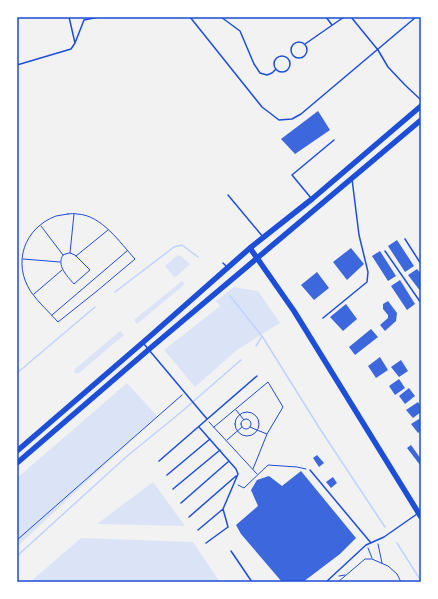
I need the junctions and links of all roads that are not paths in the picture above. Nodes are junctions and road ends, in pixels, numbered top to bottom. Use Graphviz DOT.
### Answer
graph roads {
  1 [pos="69,17"];
  2 [pos="99,17"];
  3 [pos="190,17"];
  4 [pos="220,17"];
  5 [pos="326,17"];
  6 [pos="344,17"];
  7 [pos="351,17"];
  8 [pos="416,17"];
  9 [pos="333,25"];
  10 [pos="75,43"];
  11 [pos="305,44"];
  12 [pos="378,50"];
  13 [pos="292,54"];
  14 [pos="288,58"];
  15 [pos="17,65"];
  16 [pos="276,70"];
  17 [pos="421,100"];
  18 [pos="421,106"];
  19 [pos="421,120"];
  20 [pos="334,140"];
  21 [pos="352,178"];
  22 [pos="228,196"];
  23 [pos="312,199"];
  24 [pos="264,238"];
  25 [pos="405,239"];
  26 [pos="250,248"];
  27 [pos="385,251"];
  28 [pos="256,258"];
  29 [pos="223,262"];
  30 [pos="421,264"];
  31 [pos="228,267"];
  32 [pos="421,303"];
  33 [pos="322,318"];
  34 [pos="142,343"];
  35 [pos="148,350"];
  36 [pos="257,376"];
  37 [pos="207,419"];
  38 [pos="199,427"];
  39 [pos="210,439"];
  40 [pos="17,450"];
  41 [pos="220,450"];
  42 [pos="159,461"];
  43 [pos="229,461"];
  44 [pos="17,463"];
  45 [pos="310,470"];
  46 [pos="238,474"];
  47 [pos="167,476"];
  48 [pos="173,489"];
  49 [pos="181,503"];
  50 [pos="223,509"];
  51 [pos="420,515"];
  52 [pos="189,517"];
  53 [pos="198,530"];
  54 [pos="206,543"];
  55 [pos="371,543"];
  56 [pos="231,551"];
  57 [pos="252,582"];
  58 [pos="326,582"];
  1 -- 10 [label="lane"];
  2 -- 10 [label="lane"];
  3 -- 12 [label="lane"];
  4 -- 16 [label="lane"];
  5 -- 9 [label="lane"];
  6 -- 9 [label="lane"];
  7 -- 12 [label="lane"];
  8 -- 12 [label="lane"];
  9 -- 11 [label="lane"];
  10 -- 15 [label="lane"];
  11 -- 13 [label="lane"];
  11 -- 13 [label="lane"];
  12 -- 17 [label="lane"];
  13 -- 14 [label="lane"];
  14 -- 16 [label="lane"];
  14 -- 16 [label="lane"];
  18 -- 23 [label="main road"];
  19 -- 21 [label="main road"];
  20 -- 23 [label="lane"];
  21 -- 28 [label="main road"];
  21 -- 33 [label="lane"];
  22 -- 24 [label="lane"];
  23 -- 24 [label="main road"];
  24 -- 26 [label="main road"];
  25 -- 30 [label="lane"];
  26 -- 28 [label="main road"];
  26 -- 31 [label="main road"];
  27 -- 32 [label="lane"];
  28 -- 35 [label="main road"];
  28 -- 51 [label="main road"];
  29 -- 31 [label="lane"];
  31 -- 34 [label="main road"];
  34 -- 35 [label="lane"];
  34 -- 40 [label="main road"];
  35 -- 37 [label="lane"];
  35 -- 44 [label="main road"];
  36 -- 37 [label="lane"];
  37 -- 38 [label="lane"];
  38 -- 39 [label="lane"];
  38 -- 42 [label="lane"];
  39 -- 41 [label="lane"];
  39 -- 47 [label="lane"];
  41 -- 43 [label="lane"];
  41 -- 48 [label="lane"];
  43 -- 46 [label="lane"];
  43 -- 49 [label="lane"];
  45 -- 55 [label="lane"];
  46 -- 50 [label="lane"];
  46 -- 52 [label="lane"];
  50 -- 53 [label="lane"];
  50 -- 54 [label="lane"];
  51 -- 55 [label="lane"];
  55 -- 58 [label="lane"];
  56 -- 57 [label="lane"];
}
